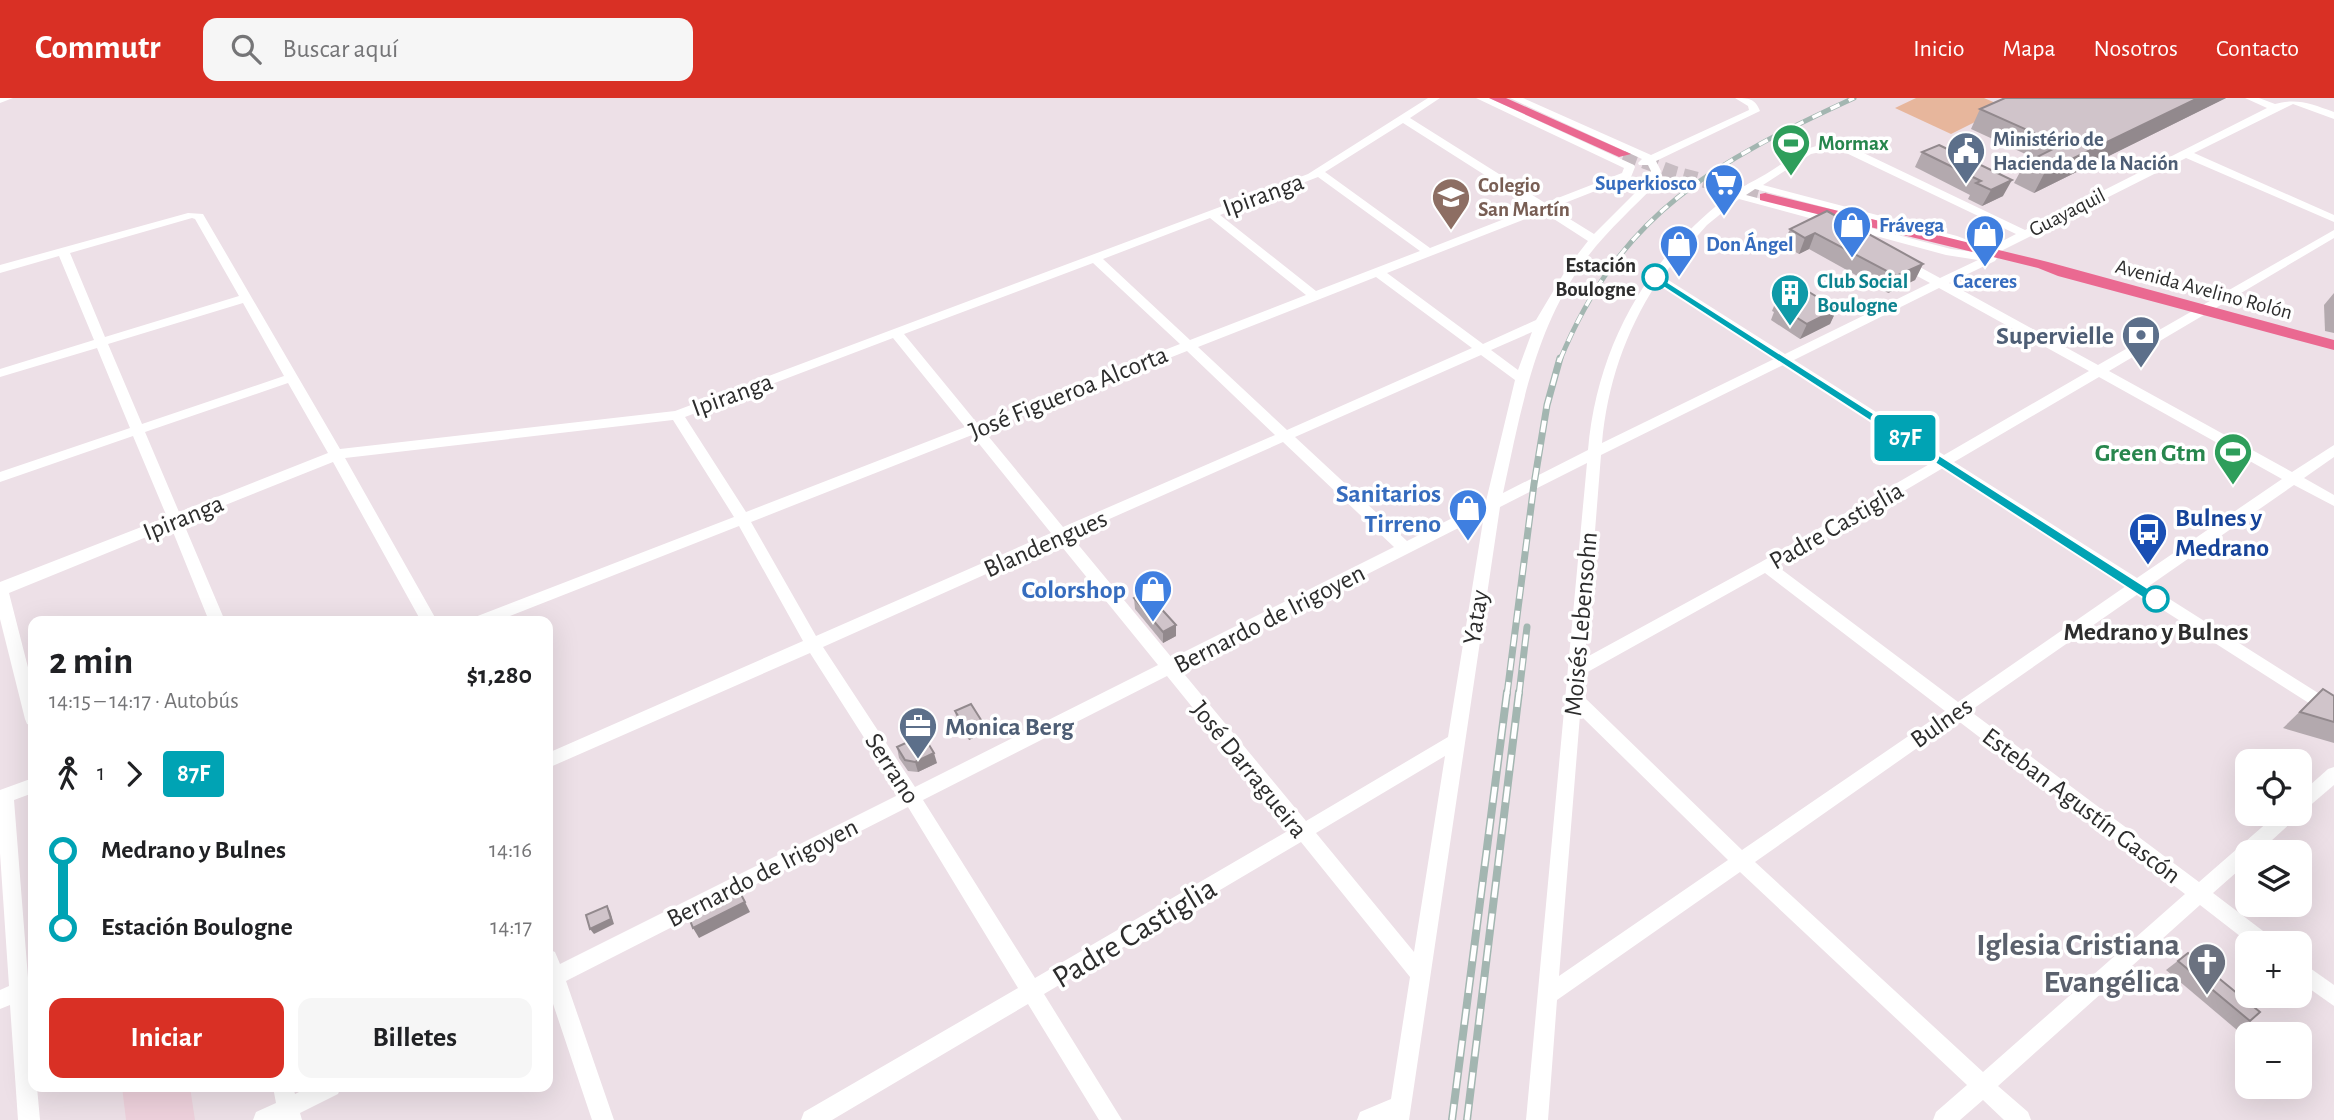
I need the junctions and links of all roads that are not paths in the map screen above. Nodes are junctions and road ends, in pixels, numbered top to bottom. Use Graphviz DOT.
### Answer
graph roads {
  1 [pos="8,98"];
  2 [pos="1434,98"];
  3 [pos="1481,98"];
  4 [pos="1498,98"];
  5 [pos="1515,98"];
  6 [pos="1740,98"];
  7 [pos="2250,98"];
  8 [pos="2294,99"];
  9 [pos="0,100"];
  10 [pos="2275,108"];
  11 [pos="2334,116"];
  12 [pos="1402,118"];
  13 [pos="2184,153"];
  14 [pos="1650,159"];
  15 [pos="1627,160"];
  16 [pos="1318,172"];
  17 [pos="1760,191"];
  18 [pos="1739,196"];
  19 [pos="1544,207"];
  20 [pos="1211,213"];
  21 [pos="2334,219"];
  22 [pos="1829,221"];
  23 [pos="2334,233"];
  24 [pos="2025,234"];
  25 [pos="1595,240"];
  26 [pos="63,251"];
  27 [pos="1427,251"];
  28 [pos="1991,255"];
  29 [pos="1094,257"];
  30 [pos="0,269"];
  31 [pos="1376,271"];
  32 [pos="1655,277"];
  33 [pos="1941,284"];
  34 [pos="1313,296"];
  35 [pos="246,298"];
  36 [pos="2202,310"];
  37 [pos="1541,323"];
  38 [pos="896,333"];
  39 [pos="99,342"];
  40 [pos="1186,345"];
  41 [pos="2334,345"];
  42 [pos="1482,350"];
  43 [pos="1784,360"];
  44 [pos="2097,371"];
  45 [pos="0,373"];
  46 [pos="290,378"];
  47 [pos="1522,379"];
  48 [pos="677,415"];
  49 [pos="975,429"];
  50 [pos="138,431"];
  51 [pos="1284,437"];
  52 [pos="2334,450"];
  53 [pos="1594,453"];
  54 [pos="339,454"];
  55 [pos="1944,462"];
  56 [pos="0,477"];
  57 [pos="2293,479"];
  58 [pos="2334,501"];
  59 [pos="1493,504"];
  60 [pos="742,518"];
  61 [pos="176,520"];
  62 [pos="1059,536"];
  63 [pos="1406,549"];
  64 [pos="1766,566"];
  65 [pos="2136,587"];
  66 [pos="0,589"];
  67 [pos="214,616"];
  68 [pos="426,616"];
  69 [pos="494,616"];
  70 [pos="814,646"];
  71 [pos="1168,668"];
  72 [pos="1576,671"];
  73 [pos="1574,698"];
  74 [pos="28,699"];
  75 [pos="1957,710"];
  76 [pos="2334,712"];
  77 [pos="1455,742"];
  78 [pos="553,759"];
  79 [pos="2334,774"];
  80 [pos="28,787"];
  81 [pos="2312,793"];
  82 [pos="911,796"];
  83 [pos="3,797"];
  84 [pos="2276,826"];
  85 [pos="1302,832"];
  86 [pos="1742,862"];
  87 [pos="2199,894"];
  88 [pos="2248,931"];
  89 [pos="553,971"];
  90 [pos="1421,975"];
  91 [pos="553,980"];
  92 [pos="2312,980"];
  93 [pos="26,988"];
  94 [pos="1032,992"];
  95 [pos="1548,995"];
  96 [pos="2334,997"];
  97 [pos="0,1000"];
  98 [pos="28,1076"];
  99 [pos="1983,1086"];
  100 [pos="28,1092"];
  101 [pos="284,1092"];
  102 [pos="323,1092"];
  103 [pos="1399,1113"];
  104 [pos="289,1114"];
  105 [pos="1541,1116"];
  106 [pos="29,1120"];
  107 [pos="264,1120"];
  108 [pos="603,1120"];
  109 [pos="811,1120"];
  110 [pos="1111,1120"];
  111 [pos="1368,1120"];
  112 [pos="1944,1120"];
  113 [pos="2020,1120"];
  1 -- 9 [label="street"];
  2 -- 12 [label="street, Ipiranga"];
  3 -- 15 [label="street"];
  4 -- 15 [label="main road"];
  5 -- 14 [label="street"];
  6 -- 14 [label="street, José Figueroa Alcorta"];
  7 -- 10 [label="street"];
  8 -- 10 [label="street, Guayaquil"];
  8 -- 11 [label="street"];
  10 -- 13 [label="street, Guayaquil"];
  12 -- 16 [label="street, Ipiranga"];
  12 -- 19 [label="street"];
  13 -- 21 [label="street"];
  13 -- 24 [label="street, Guayaquil"];
  14 -- 15 [label="street, José Figueroa Alcorta"];
  14 -- 25 [label="street, Yatay"];
  15 -- 19 [label="street, José Figueroa Alcorta"];
  16 -- 20 [label="street, Ipiranga"];
  16 -- 27 [label="street"];
  17 -- 18 [label="street, Moisés Lebensohn"];
  17 -- 24 [label="street, Moisés Lebensohn"];
  17 -- 28 [label="main road, Avenida Avelino Rolón"];
  17 -- 28 [label="street, Avenida Avelino Rolón"];
  18 -- 22 [label="street, Avenida Avelino Rolón"];
  18 -- 32 [label="street, Moisés Lebensohn"];
  19 -- 25 [label="street"];
  19 -- 27 [label="street, José Figueroa Alcorta"];
  20 -- 29 [label="street, Ipiranga"];
  20 -- 34 [label="street"];
  22 -- 28 [label="street, Avenida Avelino Rolón"];
  22 -- 33 [label="street"];
  23 -- 36 [label="street, Padre Castiglia"];
  24 -- 28 [label="street, Guayaquil"];
  25 -- 37 [label="street, Yatay"];
  26 -- 30 [label="street"];
  26 -- 35 [label="street"];
  26 -- 39 [label="street"];
  27 -- 31 [label="street, José Figueroa Alcorta"];
  28 -- 33 [label="street, Bernardo de Irigoyen"];
  28 -- 36 [label="main road, Avenida Avelino Rolón"];
  29 -- 38 [label="street, Ipiranga"];
  29 -- 40 [label="street"];
  31 -- 34 [label="street, José Figueroa Alcorta"];
  31 -- 42 [label="street"];
  32 -- 43 [label="street"];
  32 -- 53 [label="street, Moisés Lebensohn"];
  33 -- 43 [label="street, Bernardo de Irigoyen"];
  33 -- 44 [label="street"];
  34 -- 40 [label="street, José Figueroa Alcorta"];
  35 -- 39 [label="street"];
  35 -- 46 [label="street"];
  36 -- 41 [label="main road, Avenida Avelino Rolón"];
  36 -- 44 [label="street, Padre Castiglia"];
  37 -- 42 [label="street, Blandengues"];
  37 -- 47 [label="street, Yatay"];
  38 -- 48 [label="street, Ipiranga"];
  38 -- 49 [label="street, José Darragueira"];
  39 -- 45 [label="street"];
  39 -- 50 [label="street"];
  40 -- 49 [label="street, José Figueroa Alcorta"];
  40 -- 51 [label="street"];
  42 -- 47 [label="street"];
  42 -- 51 [label="street, Blandengues"];
  43 -- 53 [label="street, Bernardo de Irigoyen"];
  43 -- 55 [label="street"];
  44 -- 55 [label="street, Padre Castiglia"];
  44 -- 57 [label="street"];
  46 -- 50 [label="street"];
  46 -- 54 [label="street"];
  47 -- 59 [label="street, Yatay"];
  48 -- 54 [label="street, Ipiranga"];
  48 -- 60 [label="street, Serrano"];
  49 -- 60 [label="street, José Figueroa Alcorta"];
  49 -- 62 [label="street, José Darragueira"];
  50 -- 56 [label="street"];
  50 -- 61 [label="street"];
  51 -- 62 [label="street, Blandengues"];
  51 -- 63 [label="street"];
  52 -- 57 [label="street, Bulnes"];
  53 -- 59 [label="street, Bernardo de Irigoyen"];
  53 -- 72 [label="street, Moisés Lebensohn"];
  54 -- 61 [label="street, Ipiranga"];
  54 -- 68 [label="street"];
  55 -- 64 [label="street, Padre Castiglia"];
  55 -- 65 [label="street"];
  57 -- 58 [label="street"];
  57 -- 65 [label="street, Bulnes"];
  59 -- 63 [label="street, Bernardo de Irigoyen"];
  59 -- 77 [label="street, Yatay"];
  60 -- 69 [label="street, José Figueroa Alcorta"];
  60 -- 70 [label="street, Serrano"];
  61 -- 66 [label="street, Ipiranga"];
  61 -- 67 [label="street"];
  62 -- 70 [label="street, Blandengues"];
  62 -- 71 [label="street, José Darragueira"];
  63 -- 71 [label="street, Bernardo de Irigoyen"];
  64 -- 72 [label="street, Padre Castiglia"];
  64 -- 75 [label="street, Esteban Agustín Gascón"];
  65 -- 75 [label="street, Bulnes"];
  65 -- 76 [label="street"];
  66 -- 74 [label="street"];
  70 -- 78 [label="street, Blandengues"];
  70 -- 82 [label="street, Serrano"];
  71 -- 82 [label="street, Bernardo de Irigoyen"];
  71 -- 85 [label="street, José Darragueira"];
  72 -- 73 [label="street, Moisés Lebensohn"];
  73 -- 86 [label="street"];
  73 -- 95 [label="street, Moisés Lebensohn"];
  75 -- 86 [label="street, Bulnes"];
  75 -- 87 [label="street, Esteban Agustín Gascón"];
  77 -- 85 [label="street, Padre Castiglia"];
  77 -- 90 [label="street, Yatay"];
  79 -- 81 [label="street"];
  80 -- 83 [label="street"];
  82 -- 89 [label="street, Bernardo de Irigoyen"];
  82 -- 94 [label="street, Serrano"];
  83 -- 93 [label="street"];
  84 -- 87 [label="street"];
  85 -- 90 [label="street, José Darragueira"];
  85 -- 94 [label="street, Padre Castiglia"];
  86 -- 95 [label="street, Bulnes"];
  86 -- 99 [label="street"];
  87 -- 88 [label="street, Esteban Agustín Gascón"];
  87 -- 99 [label="street"];
  90 -- 103 [label="street, Yatay"];
  91 -- 108 [label="street"];
  92 -- 96 [label="street"];
  93 -- 97 [label="street"];
  93 -- 98 [label="street"];
  94 -- 109 [label="street, Padre Castiglia"];
  94 -- 110 [label="street, Serrano"];
  95 -- 105 [label="street, Moisés Lebensohn"];
  99 -- 112 [label="street"];
  99 -- 113 [label="street"];
  100 -- 106 [label="street"];
  101 -- 104 [label="street"];
  102 -- 104 [label="street"];
  103 -- 111 [label="street"];
  104 -- 107 [label="street"];
}
